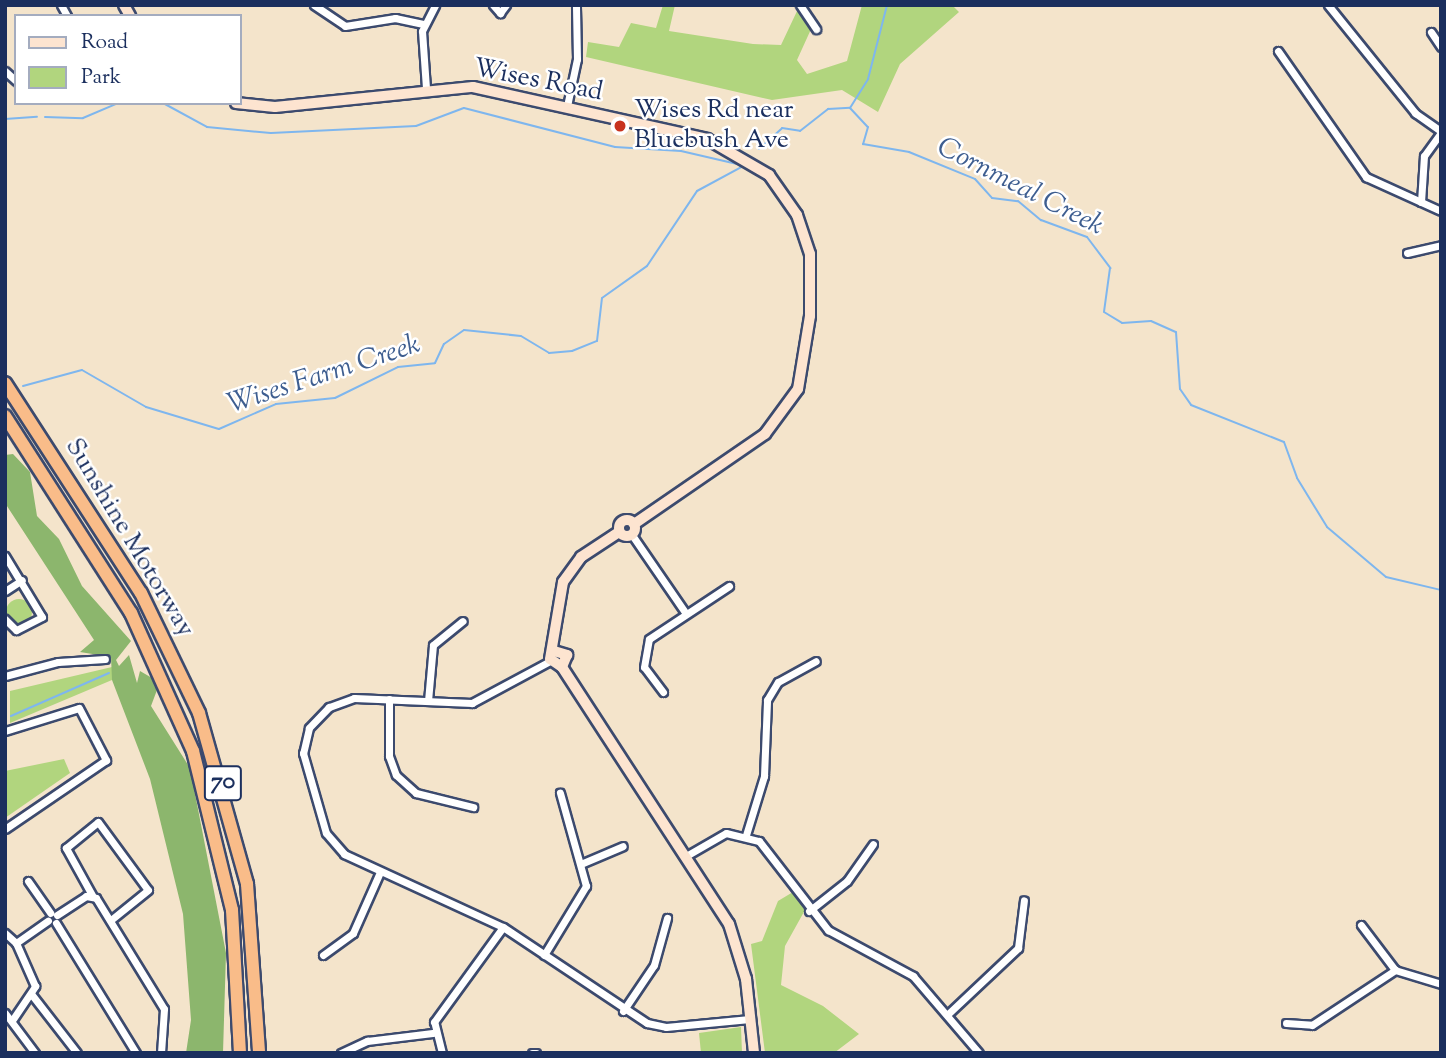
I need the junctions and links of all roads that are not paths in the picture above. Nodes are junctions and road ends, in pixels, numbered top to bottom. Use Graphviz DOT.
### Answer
graph roads {
  1 [pos="314,5"];
  2 [pos="435,5"];
  3 [pos="576,5"];
  4 [pos="800,5"];
  5 [pos="1328,5"];
  6 [pos="495,6"];
  7 [pos="504,9"];
  8 [pos="424,24"];
  9 [pos="816,29"];
  10 [pos="1431,32"];
  11 [pos="1441,47"];
  12 [pos="1278,51"];
  13 [pos="426,88"];
  14 [pos="242,104"];
  15 [pos="567,106"];
  16 [pos="1441,132"];
  17 [pos="1421,202"];
  18 [pos="1441,211"];
  19 [pos="1441,244"];
  20 [pos="1407,253"];
  21 [pos="5,383"];
  22 [pos="5,416"];
  23 [pos="634,524"];
  24 [pos="619,532"];
  25 [pos="632,535"];
  26 [pos="5,556"];
  27 [pos="22,580"];
  28 [pos="729,586"];
  29 [pos="5,591"];
  30 [pos="685,612"];
  31 [pos="5,619"];
  32 [pos="463,621"];
  33 [pos="552,656"];
  34 [pos="105,659"];
  35 [pos="816,661"];
  36 [pos="562,667"];
  37 [pos="5,676"];
  38 [pos="663,692"];
  39 [pos="389,699"];
  40 [pos="428,701"];
  41 [pos="5,731"];
  42 [pos="560,793"];
  43 [pos="473,807"];
  44 [pos="5,829"];
  45 [pos="746,835"];
  46 [pos="873,844"];
  47 [pos="623,846"];
  48 [pos="686,856"];
  49 [pos="583,863"];
  50 [pos="380,872"];
  51 [pos="28,881"];
  52 [pos="92,895"];
  53 [pos="1024,900"];
  54 [pos="809,911"];
  55 [pos="53,918"];
  56 [pos="667,918"];
  57 [pos="112,919"];
  58 [pos="1361,925"];
  59 [pos="503,927"];
  60 [pos="5,933"];
  61 [pos="236,938"];
  62 [pos="16,943"];
  63 [pos="323,955"];
  64 [pos="544,956"];
  65 [pos="1395,970"];
  66 [pos="1441,984"];
  67 [pos="32,995"];
  68 [pos="623,1011"];
  69 [pos="5,1013"];
  70 [pos="949,1013"];
  71 [pos="750,1018"];
  72 [pos="13,1019"];
  73 [pos="259,1022"];
  74 [pos="1286,1023"];
  75 [pos="433,1034"];
  76 [pos="35,1053"];
  77 [pos="77,1053"];
  78 [pos="136,1053"];
  79 [pos="161,1053"];
  80 [pos="234,1053"];
  81 [pos="240,1053"];
  82 [pos="258,1053"];
  83 [pos="266,1053"];
  84 [pos="341,1053"];
  85 [pos="442,1053"];
  86 [pos="754,1053"];
  87 [pos="979,1053"];
  1 -- 8 [label="street"];
  2 -- 8 [label="street"];
  3 -- 15 [label="street"];
  4 -- 9 [label="street"];
  5 -- 16 [label="street"];
  6 -- 7 [label="street"];
  8 -- 13 [label="street"];
  10 -- 11 [label="street"];
  12 -- 17 [label="street"];
  13 -- 14 [label="street, Wises Road"];
  13 -- 15 [label="street, Wises Road"];
  15 -- 23 [label="street, Wises Road"];
  16 -- 17 [label="street"];
  17 -- 18 [label="street"];
  19 -- 20 [label="street"];
  21 -- 73 [label="highway, Sunshine Motorway / 70"];
  22 -- 61 [label="highway, Sunshine Motorway / 70"];
  23 -- 24 [label="street, Wises Road"];
  23 -- 25 [label="street"];
  24 -- 25 [label="street"];
  24 -- 33 [label="street"];
  25 -- 30 [label="street"];
  26 -- 27 [label="street"];
  27 -- 29 [label="street"];
  27 -- 31 [label="street"];
  28 -- 30 [label="street"];
  30 -- 38 [label="street"];
  32 -- 40 [label="street"];
  33 -- 36 [label="street"];
  33 -- 36 [label="street"];
  33 -- 40 [label="street"];
  34 -- 37 [label="street"];
  35 -- 45 [label="street"];
  36 -- 48 [label="street"];
  39 -- 40 [label="street"];
  39 -- 43 [label="street"];
  39 -- 50 [label="street"];
  41 -- 44 [label="street"];
  42 -- 49 [label="street"];
  45 -- 48 [label="street"];
  45 -- 54 [label="street"];
  46 -- 54 [label="street"];
  47 -- 49 [label="street"];
  48 -- 71 [label="street"];
  49 -- 64 [label="street"];
  50 -- 59 [label="street"];
  50 -- 63 [label="street"];
  51 -- 55 [label="street"];
  52 -- 55 [label="street"];
  52 -- 57 [label="street"];
  52 -- 57 [label="street"];
  53 -- 70 [label="street"];
  54 -- 70 [label="street"];
  55 -- 62 [label="street"];
  55 -- 78 [label="street"];
  56 -- 68 [label="street"];
  57 -- 79 [label="street"];
  58 -- 65 [label="street"];
  59 -- 64 [label="street"];
  59 -- 75 [label="street"];
  60 -- 62 [label="street"];
  61 -- 80 [label="highway"];
  61 -- 81 [label="highway, Sunshine Motorway / 70"];
  62 -- 67 [label="street"];
  64 -- 68 [label="street"];
  65 -- 66 [label="street"];
  65 -- 74 [label="street"];
  67 -- 72 [label="street"];
  67 -- 77 [label="street"];
  68 -- 71 [label="street"];
  69 -- 72 [label="street"];
  70 -- 87 [label="street"];
  71 -- 86 [label="street"];
  72 -- 76 [label="street"];
  73 -- 82 [label="highway, Sunshine Motorway / 70"];
  73 -- 83 [label="highway"];
  75 -- 84 [label="street"];
  75 -- 85 [label="street"];
}
